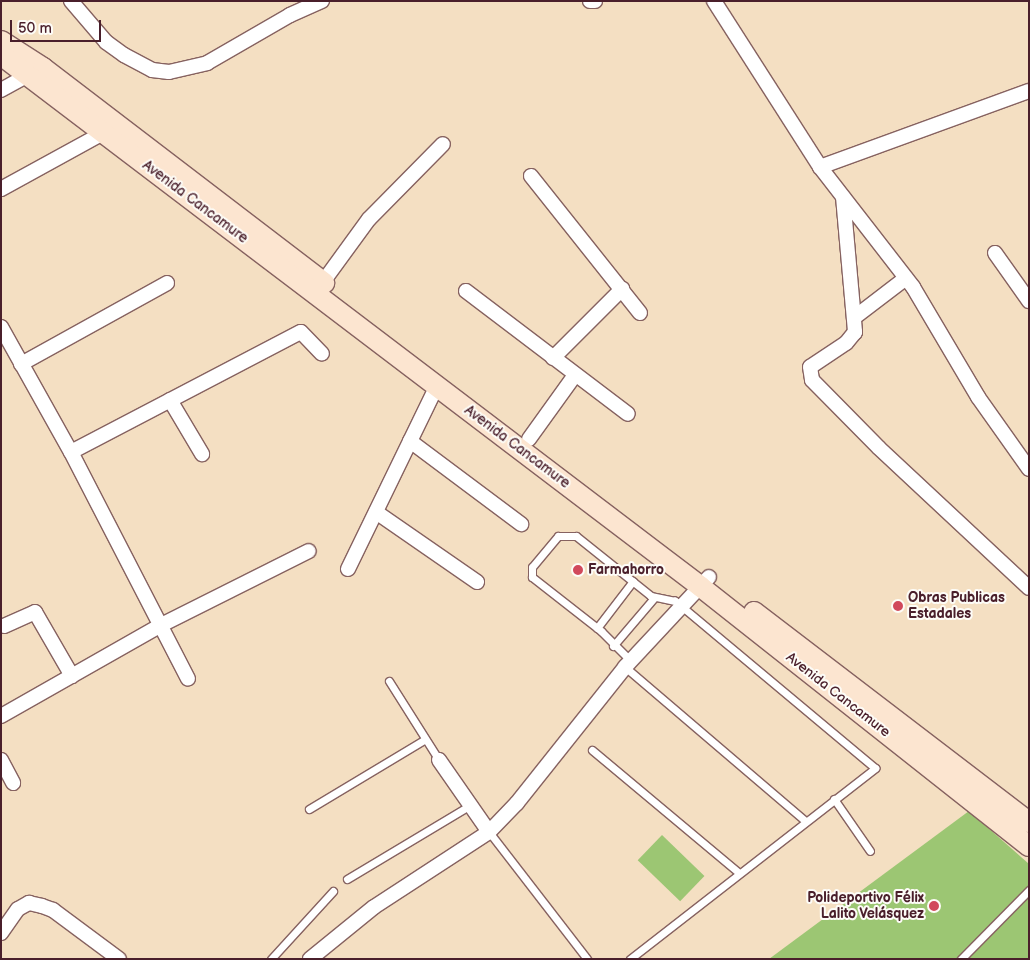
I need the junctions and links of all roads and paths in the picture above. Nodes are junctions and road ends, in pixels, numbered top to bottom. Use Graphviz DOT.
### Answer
graph roads {
  1 [pos="71,1"];
  2 [pos="322,1"];
  3 [pos="590,1"];
  4 [pos="595,1"];
  5 [pos="714,1"];
  6 [pos="1,41"];
  7 [pos="1,55"];
  8 [pos="35,72"];
  9 [pos="1,90"];
  10 [pos="1029,91"];
  11 [pos="110,129"];
  12 [pos="443,144"];
  13 [pos="820,167"];
  14 [pos="531,176"];
  15 [pos="1,189"];
  16 [pos="843,197"];
  17 [pos="995,253"];
  18 [pos="906,278"];
  19 [pos="323,282"];
  20 [pos="168,283"];
  21 [pos="622,289"];
  22 [pos="466,291"];
  23 [pos="1029,301"];
  24 [pos="640,313"];
  25 [pos="855,317"];
  26 [pos="1,327"];
  27 [pos="322,354"];
  28 [pos="554,358"];
  29 [pos="22,364"];
  30 [pos="575,375"];
  31 [pos="437,386"];
  32 [pos="170,400"];
  33 [pos="628,414"];
  34 [pos="529,439"];
  35 [pos="410,440"];
  36 [pos="71,452"];
  37 [pos="202,454"];
  38 [pos="1029,469"];
  39 [pos="376,512"];
  40 [pos="521,524"];
  41 [pos="309,551"];
  42 [pos="348,569"];
  43 [pos="633,581"];
  44 [pos="477,582"];
  45 [pos="705,582"];
  46 [pos="1029,588"];
  47 [pos="654,598"];
  48 [pos="682,607"];
  49 [pos="161,625"];
  50 [pos="4,626"];
  51 [pos="597,628"];
  52 [pos="613,646"];
  53 [pos="628,664"];
  54 [pos="72,676"];
  55 [pos="188,679"];
  56 [pos="389,681"];
  57 [pos="1,716"];
  58 [pos="424,740"];
  59 [pos="592,750"];
  60 [pos="1,760"];
  61 [pos="438,760"];
  62 [pos="13,783"];
  63 [pos="834,800"];
  64 [pos="469,806"];
  65 [pos="309,809"];
  66 [pos="805,821"];
  67 [pos="1029,822"];
  68 [pos="489,832"];
  69 [pos="1029,846"];
  70 [pos="870,851"];
  71 [pos="739,873"];
  72 [pos="347,879"];
  73 [pos="333,890"];
  74 [pos="1029,890"];
  75 [pos="1,934"];
  76 [pos="119,959"];
  77 [pos="271,959"];
  78 [pos="310,959"];
  79 [pos="588,959"];
  80 [pos="630,959"];
  81 [pos="961,959"];
  1 -- 2 [label="street"];
  3 -- 4 [label="street"];
  5 -- 13 [label="street"];
  6 -- 8 [label="main road, Avenida Cancamure"];
  7 -- 8 [label="main road, Avenida Cancamure"];
  8 -- 9 [label="street"];
  8 -- 11 [label="main road, Avenida Cancamure"];
  10 -- 13 [label="street"];
  11 -- 15 [label="street"];
  11 -- 19 [label="main road, Avenida Cancamure"];
  11 -- 31 [label="main road, Avenida Cancamure"];
  12 -- 19 [label="street"];
  13 -- 16 [label="street"];
  14 -- 21 [label="street"];
  16 -- 18 [label="street"];
  16 -- 25 [label="street"];
  17 -- 23 [label="street"];
  18 -- 25 [label="street"];
  18 -- 38 [label="street"];
  19 -- 34 [label="main road, Avenida Cancamure"];
  20 -- 29 [label="street"];
  21 -- 24 [label="street"];
  21 -- 28 [label="street"];
  22 -- 28 [label="street"];
  25 -- 46 [label="street"];
  26 -- 29 [label="street"];
  27 -- 32 [label="street"];
  28 -- 30 [label="street"];
  29 -- 36 [label="street"];
  30 -- 33 [label="street"];
  30 -- 34 [label="street"];
  31 -- 35 [label="street"];
  31 -- 45 [label="main road, Avenida Cancamure"];
  32 -- 36 [label="street"];
  32 -- 37 [label="street"];
  34 -- 45 [label="main road, Avenida Cancamure"];
  35 -- 39 [label="street"];
  35 -- 40 [label="street"];
  36 -- 49 [label="street"];
  39 -- 42 [label="street"];
  39 -- 44 [label="street"];
  41 -- 49 [label="street"];
  43 -- 47 [label="lane"];
  43 -- 51 [label="lane"];
  43 -- 51 [label="lane"];
  45 -- 48 [label="street"];
  45 -- 67 [label="main road, Avenida Cancamure"];
  45 -- 69 [label="main road, Avenida Cancamure"];
  47 -- 48 [label="lane"];
  47 -- 52 [label="lane"];
  48 -- 53 [label="street"];
  48 -- 63 [label="lane"];
  49 -- 54 [label="street"];
  49 -- 55 [label="street"];
  50 -- 54 [label="street"];
  51 -- 52 [label="lane"];
  52 -- 53 [label="lane"];
  53 -- 66 [label="lane"];
  53 -- 68 [label="street"];
  54 -- 57 [label="street"];
  56 -- 58 [label="lane"];
  58 -- 61 [label="lane"];
  58 -- 65 [label="lane"];
  59 -- 71 [label="lane"];
  60 -- 62 [label="street"];
  61 -- 64 [label="street"];
  63 -- 66 [label="lane"];
  63 -- 70 [label="lane"];
  64 -- 68 [label="street"];
  64 -- 72 [label="lane"];
  66 -- 71 [label="lane"];
  68 -- 78 [label="street"];
  68 -- 79 [label="lane"];
  71 -- 80 [label="lane"];
  73 -- 77 [label="lane"];
  74 -- 81 [label="lane"];
  75 -- 76 [label="street"];
}
